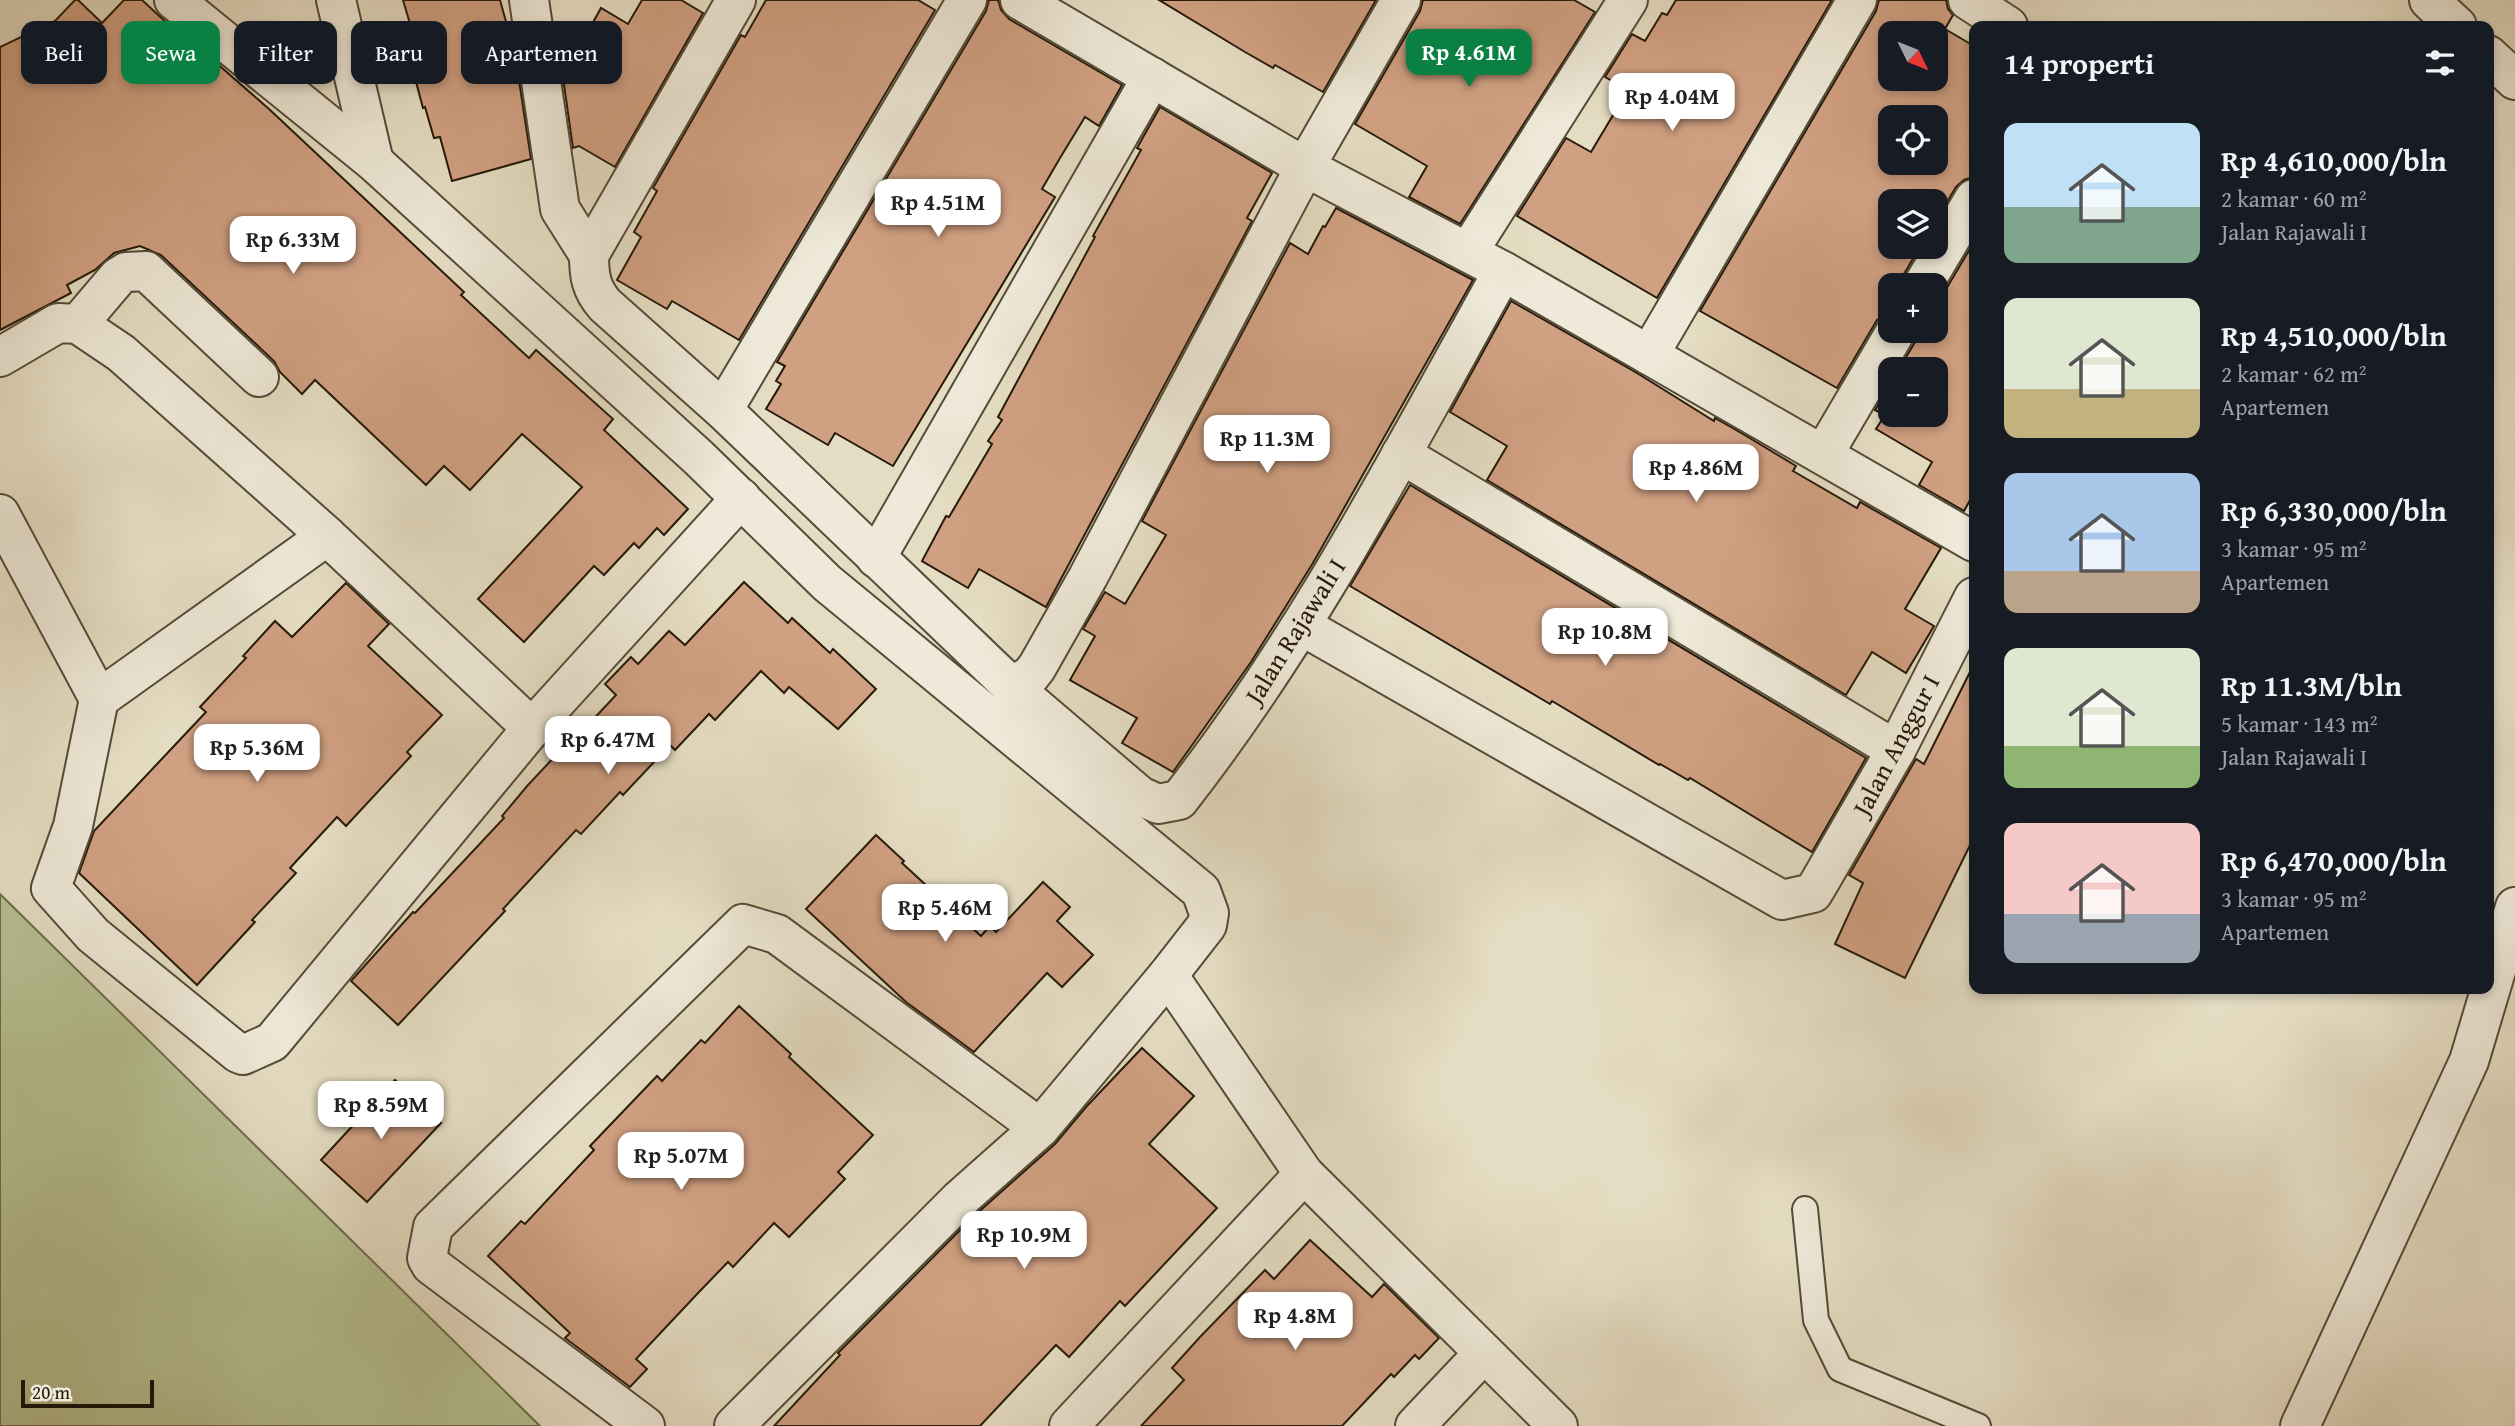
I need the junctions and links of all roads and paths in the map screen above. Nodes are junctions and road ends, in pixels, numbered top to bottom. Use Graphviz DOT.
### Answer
graph roads {
  1 [pos="174,0"];
  2 [pos="336,0"];
  3 [pos="529,0"];
  4 [pos="736,0"];
  5 [pos="967,0"];
  6 [pos="1020,0"];
  7 [pos="1401,0"];
  8 [pos="1628,0"];
  9 [pos="1857,0"];
  10 [pos="1968,0"];
  11 [pos="2429,0"];
  12 [pos="2000,21"];
  13 [pos="2452,21"];
  14 [pos="2494,61"];
  15 [pos="1152,77"];
  16 [pos="2515,80"];
  17 [pos="374,162"];
  18 [pos="1306,167"];
  19 [pos="1969,207"];
  20 [pos="1468,252"];
  21 [pos="589,255"];
  22 [pos="1503,271"];
  23 [pos="1930,273"];
  24 [pos="78,324"];
  25 [pos="1889,343"];
  26 [pos="1649,355"];
  27 [pos="0,357"];
  28 [pos="259,377"];
  29 [pos="723,410"];
  30 [pos="1401,454"];
  31 [pos="1823,454"];
  32 [pos="741,498"];
  33 [pos="0,514"];
  34 [pos="327,536"];
  35 [pos="1969,539"];
  36 [pos="876,558"];
  37 [pos="1969,611"];
  38 [pos="1302,626"];
  39 [pos="1012,686"];
  40 [pos="99,699"];
  41 [pos="532,729"];
  42 [pos="1896,750"];
  43 [pos="2505,908"];
  44 [pos="2494,954"];
  45 [pos="1168,975"];
  46 [pos="2485,994"];
  47 [pos="1040,1128"];
  48 [pos="1304,1174"];
  49 [pos="1805,1209"];
  50 [pos="1484,1353"];
  51 [pos="645,1426"];
  52 [pos="734,1426"];
  53 [pos="1069,1426"];
  54 [pos="1415,1426"];
  55 [pos="1558,1426"];
  56 [pos="1978,1426"];
  57 [pos="2300,1426"];
  1 -- 17 [label="street"];
  2 -- 17 [label="street"];
  3 -- 21 [label="street"];
  4 -- 21 [label="street"];
  5 -- 29 [label="street"];
  6 -- 15 [label="street"];
  7 -- 18 [label="street"];
  8 -- 20 [label="street"];
  9 -- 26 [label="street"];
  10 -- 12 [label="street"];
  11 -- 13 [label="street"];
  14 -- 16 [label="street"];
  15 -- 18 [label="street"];
  15 -- 36 [label="street"];
  17 -- 32 [label="street"];
  18 -- 20 [label="street"];
  18 -- 39 [label="street"];
  19 -- 23 [label="street"];
  20 -- 22 [label="street"];
  21 -- 29 [label="street, Jalan Rajawali I"];
  22 -- 26 [label="street"];
  22 -- 30 [label="street, Jalan Rajawali I"];
  24 -- 27 [label="street"];
  24 -- 28 [label="street"];
  24 -- 34 [label="street"];
  25 -- 31 [label="street"];
  26 -- 31 [label="street"];
  29 -- 36 [label="street, Jalan Rajawali I"];
  30 -- 38 [label="street, Jalan Rajawali I"];
  30 -- 42 [label="street"];
  31 -- 35 [label="street"];
  32 -- 41 [label="street"];
  32 -- 45 [label="street"];
  33 -- 40 [label="street"];
  34 -- 40 [label="street"];
  34 -- 41 [label="street"];
  36 -- 39 [label="street, Jalan Rajawali I"];
  37 -- 42 [label="street, Jalan Anggur I"];
  38 -- 39 [label="street, Jalan Rajawali I"];
  38 -- 42 [label="street, Jalan Anggur I"];
  40 -- 41 [label="street"];
  43 -- 44 [label="street"];
  45 -- 47 [label="street"];
  45 -- 48 [label="street"];
  46 -- 57 [label="street"];
  47 -- 51 [label="street"];
  47 -- 52 [label="street"];
  48 -- 50 [label="street"];
  48 -- 53 [label="street"];
  49 -- 56 [label="lane"];
  50 -- 54 [label="street"];
  50 -- 55 [label="street"];
}
